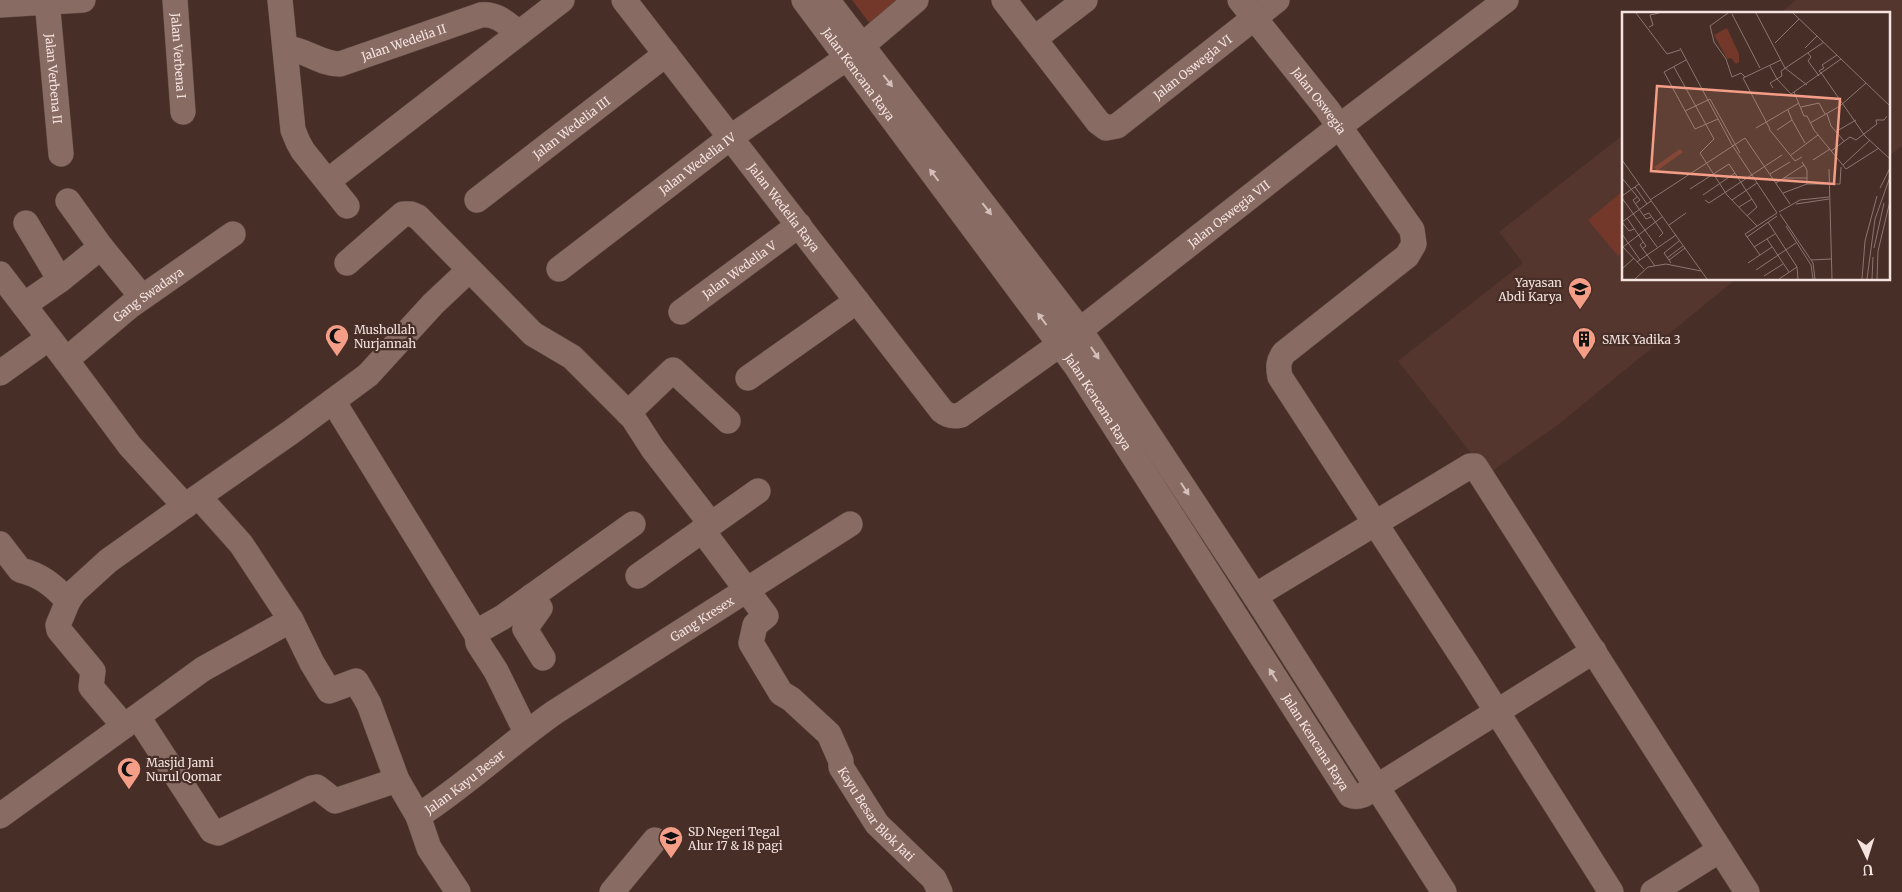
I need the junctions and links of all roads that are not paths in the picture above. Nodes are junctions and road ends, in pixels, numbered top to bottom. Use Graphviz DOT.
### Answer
graph roads {
  1 [pos="83,0"];
  2 [pos="175,0"];
  3 [pos="280,0"];
  4 [pos="562,0"];
  5 [pos="624,0"];
  6 [pos="804,0"];
  7 [pos="827,0"];
  8 [pos="916,0"];
  9 [pos="1004,0"];
  10 [pos="1085,0"];
  11 [pos="1277,0"];
  12 [pos="1506,0"];
  13 [pos="47,1"];
  14 [pos="0,5"];
  15 [pos="1247,9"];
  16 [pos="519,33"];
  17 [pos="1034,39"];
  18 [pos="285,48"];
  19 [pos="854,52"];
  20 [pos="666,54"];
  21 [pos="183,112"];
  22 [pos="1340,126"];
  23 [pos="732,137"];
  24 [pos="61,154"];
  25 [pos="328,181"];
  26 [pos="477,200"];
  27 [pos="68,201"];
  28 [pos="347,206"];
  29 [pos="26,223"];
  30 [pos="799,226"];
  31 [pos="233,234"];
  32 [pos="101,248"];
  33 [pos="347,263"];
  34 [pos="559,269"];
  35 [pos="469,270"];
  36 [pos="0,274"];
  37 [pos="60,280"];
  38 [pos="142,297"];
  39 [pos="858,301"];
  40 [pos="24,305"];
  41 [pos="681,312"];
  42 [pos="1070,337"];
  43 [pos="50,338"];
  44 [pos="66,360"];
  45 [pos="0,373"];
  46 [pos="748,378"];
  47 [pos="333,400"];
  48 [pos="628,413"];
  49 [pos="947,415"];
  50 [pos="728,421"];
  51 [pos="758,491"];
  52 [pos="192,501"];
  53 [pos="1376,522"];
  54 [pos="633,524"];
  55 [pos="850,524"];
  56 [pos="707,527"];
  57 [pos="2,551"];
  58 [pos="638,576"];
  59 [pos="746,590"];
  60 [pos="532,596"];
  61 [pos="1255,596"];
  62 [pos="68,601"];
  63 [pos="291,620"];
  64 [pos="477,635"];
  65 [pos="1594,651"];
  66 [pos="543,658"];
  67 [pos="555,712"];
  68 [pos="1497,712"];
  69 [pos="131,722"];
  70 [pos="526,732"];
  71 [pos="397,780"];
  72 [pos="1378,786"];
  73 [pos="0,816"];
  74 [pos="418,816"];
  75 [pos="655,840"];
  76 [pos="1720,850"];
  77 [pos="458,892"];
  78 [pos="612,892"];
  79 [pos="940,892"];
  80 [pos="1444,892"];
  81 [pos="1611,892"];
  82 [pos="1654,892"];
  83 [pos="1747,892"];
  1 -- 13 [label="street"];
  2 -- 21 [label="street, Jalan Verbena I"];
  3 -- 18 [label="street"];
  4 -- 16 [label="street"];
  5 -- 20 [label="street, Jalan Wedelia Raya"];
  6 -- 19 [label="street, Jalan Kencana Raya"];
  7 -- 19 [label="street, Jalan Kencana Raya"];
  8 -- 19 [label="street, Jalan Wedelia IV"];
  9 -- 17 [label="street"];
  10 -- 17 [label="street"];
  11 -- 15 [label="street, Jalan Oswegia VI"];
  12 -- 22 [label="street, Jalan Oswegia VII"];
  13 -- 14 [label="street"];
  13 -- 24 [label="street, Jalan Verbena II"];
  15 -- 17 [label="street, Jalan Oswegia VI"];
  15 -- 22 [label="street, Jalan Oswegia"];
  16 -- 18 [label="street, Jalan Wedelia II"];
  16 -- 25 [label="street"];
  18 -- 25 [label="street"];
  19 -- 23 [label="street, Jalan Wedelia IV"];
  19 -- 42 [label="street, Jalan Kencana Raya"];
  20 -- 23 [label="street, Jalan Wedelia Raya"];
  20 -- 26 [label="street, Jalan Wedelia III"];
  22 -- 42 [label="street, Jalan Oswegia VII"];
  22 -- 53 [label="street, Jalan Oswegia"];
  23 -- 30 [label="street, Jalan Wedelia Raya"];
  23 -- 34 [label="street, Jalan Wedelia IV"];
  25 -- 28 [label="street"];
  27 -- 32 [label="street"];
  29 -- 37 [label="street"];
  30 -- 39 [label="street, Jalan Wedelia Raya"];
  30 -- 41 [label="street, Jalan Wedelia V"];
  31 -- 38 [label="street, Gang Swadaya"];
  32 -- 37 [label="street"];
  32 -- 38 [label="street"];
  33 -- 35 [label="street"];
  35 -- 47 [label="street"];
  35 -- 48 [label="street"];
  36 -- 40 [label="street"];
  37 -- 40 [label="street"];
  38 -- 44 [label="street, Gang Swadaya"];
  39 -- 46 [label="street"];
  39 -- 49 [label="street, Jalan Wedelia Raya"];
  40 -- 43 [label="street"];
  42 -- 49 [label="street, Jalan Oswegia VII"];
  42 -- 61 [label="street, Jalan Kencana Raya, one-way"];
  72 -- 42 [label="street, Jalan Kencana Raya, one-way"];
  43 -- 44 [label="street"];
  43 -- 45 [label="street"];
  44 -- 52 [label="street"];
  47 -- 52 [label="street"];
  47 -- 64 [label="street"];
  48 -- 50 [label="street"];
  48 -- 56 [label="street"];
  51 -- 56 [label="street"];
  52 -- 62 [label="street"];
  52 -- 63 [label="street"];
  53 -- 61 [label="street"];
  53 -- 65 [label="street"];
  53 -- 68 [label="street"];
  54 -- 60 [label="street"];
  55 -- 59 [label="street, Gang Kresex"];
  56 -- 58 [label="street"];
  56 -- 59 [label="street"];
  57 -- 62 [label="street"];
  59 -- 67 [label="street, Gang Kresex"];
  59 -- 79 [label="street, Kayu Besar Blok Jati"];
  60 -- 64 [label="street"];
  60 -- 66 [label="street"];
  61 -- 72 [label="street, Jalan Kencana Raya"];
  62 -- 69 [label="street"];
  63 -- 69 [label="street"];
  63 -- 71 [label="street"];
  64 -- 70 [label="street"];
  65 -- 68 [label="street"];
  65 -- 76 [label="street"];
  67 -- 70 [label="street, Jalan Kayu Besar"];
  68 -- 72 [label="street"];
  68 -- 81 [label="street"];
  69 -- 71 [label="street"];
  69 -- 73 [label="street"];
  70 -- 74 [label="street, Jalan Kayu Besar"];
  71 -- 74 [label="street"];
  72 -- 80 [label="street, Jalan Kencana Raya"];
  74 -- 77 [label="street, Jalan Kayu Besar"];
  75 -- 78 [label="street"];
  76 -- 82 [label="street"];
  76 -- 83 [label="street"];
}
